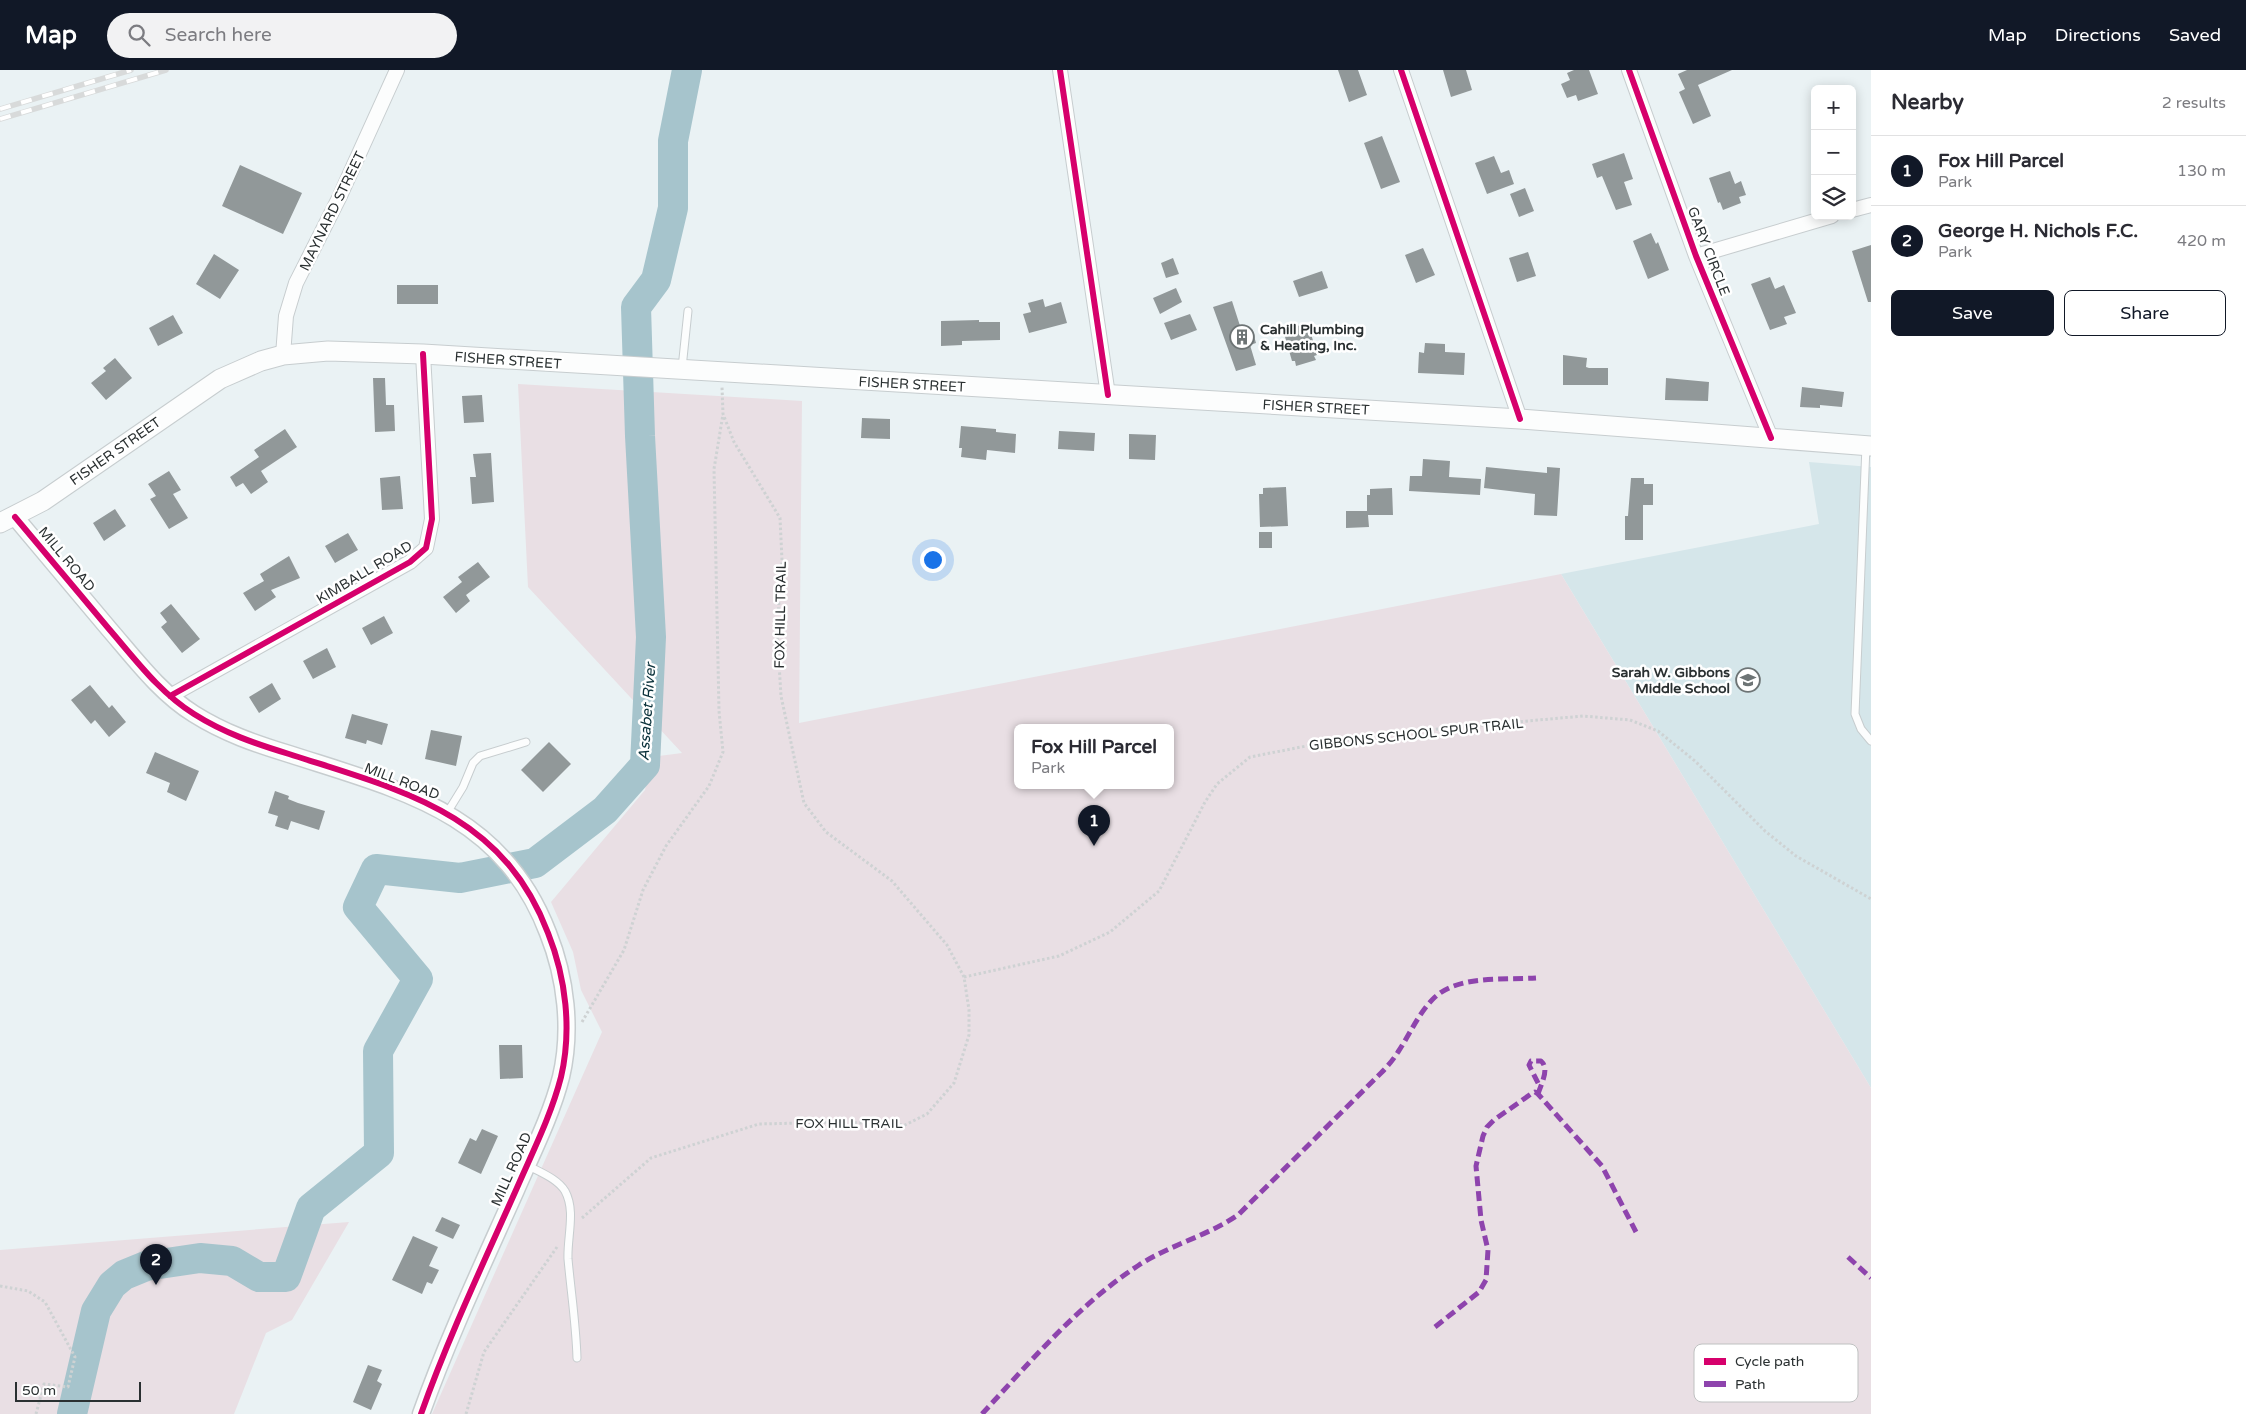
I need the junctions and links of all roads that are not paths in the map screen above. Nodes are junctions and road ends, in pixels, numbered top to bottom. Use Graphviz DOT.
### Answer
graph roads {
  1 [pos="397,70"];
  2 [pos="1060,70"];
  3 [pos="1401,70"];
  4 [pos="1629,70"];
  5 [pos="1871,205"];
  6 [pos="1856,209"];
  7 [pos="1818,220"];
  8 [pos="1696,256"];
  9 [pos="688,311"];
  10 [pos="422,354"];
  11 [pos="283,355"];
  12 [pos="682,371"];
  13 [pos="1108,395"];
  14 [pos="1520,419"];
  15 [pos="1771,438"];
  16 [pos="1869,446"];
  17 [pos="7,520"];
  18 [pos="170,696"];
  19 [pos="1871,741"];
  20 [pos="526,742"];
  21 [pos="447,813"];
  22 [pos="527,1165"];
  23 [pos="577,1358"];
  24 [pos="420,1414"];
  1 -- 11 [label="street, MAYNARD STREET"];
  2 -- 13 [label="street"];
  3 -- 14 [label="street"];
  4 -- 8 [label="street, GARY CIRCLE"];
  5 -- 6 [label="street"];
  7 -- 8 [label="street"];
  8 -- 15 [label="street, GARY CIRCLE"];
  9 -- 12 [label="lane"];
  10 -- 11 [label="main road, FISHER STREET"];
  10 -- 12 [label="main road, FISHER STREET"];
  10 -- 18 [label="street, KIMBALL ROAD"];
  11 -- 17 [label="main road, FISHER STREET"];
  12 -- 13 [label="main road, FISHER STREET"];
  13 -- 14 [label="main road, FISHER STREET"];
  14 -- 15 [label="main road, FISHER STREET"];
  15 -- 16 [label="main road, FISHER STREET"];
  16 -- 19 [label="lane"];
  17 -- 18 [label="street, MILL ROAD"];
  18 -- 21 [label="street, MILL ROAD"];
  20 -- 21 [label="lane"];
  21 -- 22 [label="street, MILL ROAD"];
  22 -- 23 [label="lane"];
  22 -- 24 [label="street, MILL ROAD"];
}
